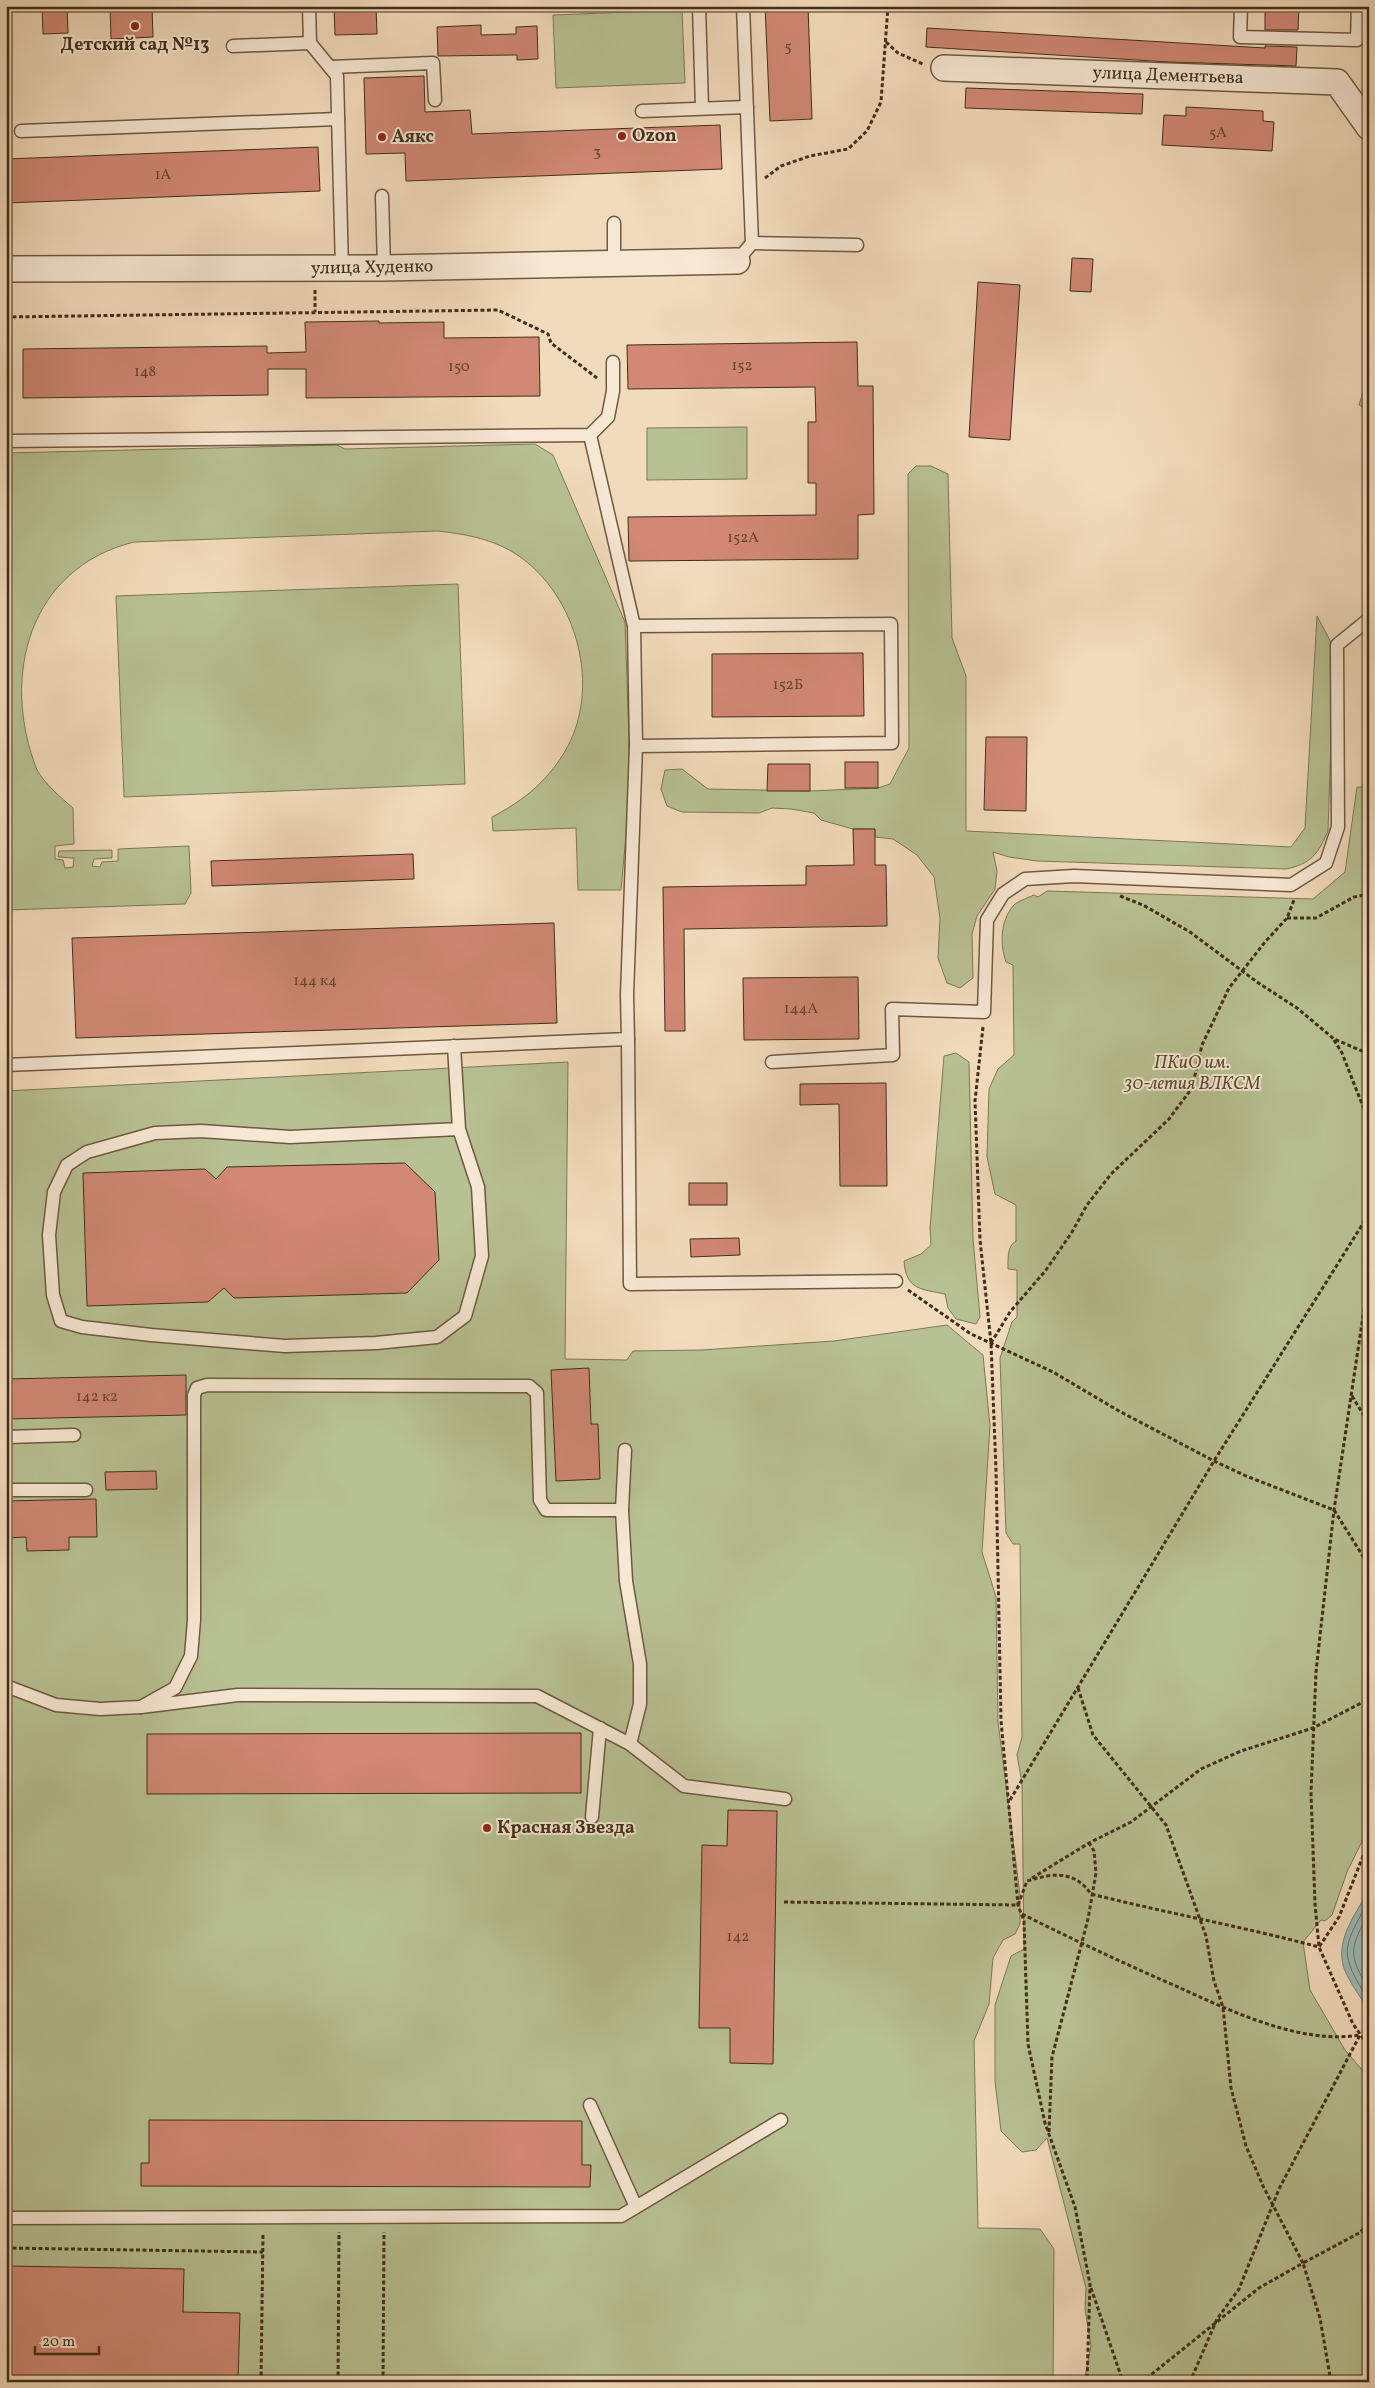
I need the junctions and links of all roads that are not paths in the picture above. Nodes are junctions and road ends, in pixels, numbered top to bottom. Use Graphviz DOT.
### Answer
graph roads {
  1 [pos="309,6"];
  2 [pos="698,6"];
  3 [pos="743,6"];
  4 [pos="1241,6"];
  5 [pos="1358,6"];
  6 [pos="310,43"];
  7 [pos="233,46"];
  8 [pos="330,67"];
  9 [pos="944,68"];
  10 [pos="435,100"];
  11 [pos="747,107"];
  12 [pos="702,108"];
  13 [pos="642,111"];
  14 [pos="338,119"];
  15 [pos="1369,127"];
  16 [pos="21,131"];
  17 [pos="382,196"];
  18 [pos="614,223"];
  19 [pos="857,245"];
  20 [pos="745,252"];
  21 [pos="614,264"];
  22 [pos="384,268"];
  23 [pos="6,269"];
  24 [pos="342,269"];
  25 [pos="613,362"];
  26 [pos="590,435"];
  27 [pos="6,441"];
  28 [pos="1369,618"];
  29 [pos="634,626"];
  30 [pos="636,746"];
  31 [pos="628,1039"];
  32 [pos="454,1046"];
  33 [pos="772,1062"];
  34 [pos="6,1065"];
  35 [pos="459,1129"];
  36 [pos="896,1281"];
  37 [pos="74,1435"];
  38 [pos="6,1437"];
  39 [pos="624,1450"];
  40 [pos="6,1490"];
  41 [pos="86,1490"];
  42 [pos="622,1510"];
  43 [pos="6,1686"];
  44 [pos="141,1707"];
  45 [pos="600,1728"];
  46 [pos="630,1744"];
  47 [pos="785,1798"];
  48 [pos="592,1817"];
  49 [pos="590,2105"];
  50 [pos="781,2120"];
  51 [pos="636,2208"];
  52 [pos="6,2218"];
  1 -- 6 [label="lane"];
  2 -- 12 [label="lane"];
  3 -- 11 [label="lane"];
  4 -- 5 [label="lane"];
  6 -- 7 [label="lane"];
  6 -- 8 [label="lane"];
  8 -- 10 [label="lane"];
  8 -- 14 [label="lane"];
  9 -- 15 [label="street, улица Дементьева"];
  11 -- 12 [label="lane"];
  11 -- 20 [label="lane"];
  12 -- 13 [label="lane"];
  14 -- 16 [label="lane"];
  14 -- 24 [label="lane"];
  17 -- 22 [label="lane"];
  18 -- 21 [label="lane"];
  19 -- 20 [label="lane"];
  20 -- 21 [label="street, улица Худенко"];
  21 -- 22 [label="street, улица Худенко"];
  22 -- 24 [label="street, улица Худенко"];
  23 -- 24 [label="street, улица Худенко"];
  25 -- 26 [label="lane"];
  26 -- 27 [label="lane"];
  26 -- 29 [label="lane"];
  28 -- 33 [label="lane"];
  29 -- 30 [label="lane"];
  29 -- 30 [label="lane"];
  30 -- 31 [label="lane"];
  31 -- 32 [label="lane"];
  31 -- 36 [label="lane"];
  32 -- 34 [label="lane"];
  32 -- 35 [label="lane"];
  35 -- 35 [label="lane"];
  37 -- 38 [label="lane"];
  39 -- 42 [label="lane"];
  40 -- 41 [label="lane"];
  42 -- 44 [label="lane"];
  42 -- 46 [label="lane"];
  43 -- 44 [label="lane"];
  44 -- 45 [label="lane"];
  45 -- 46 [label="lane"];
  45 -- 48 [label="lane"];
  46 -- 47 [label="lane"];
  49 -- 51 [label="lane"];
  50 -- 51 [label="lane"];
  51 -- 52 [label="lane"];
}
